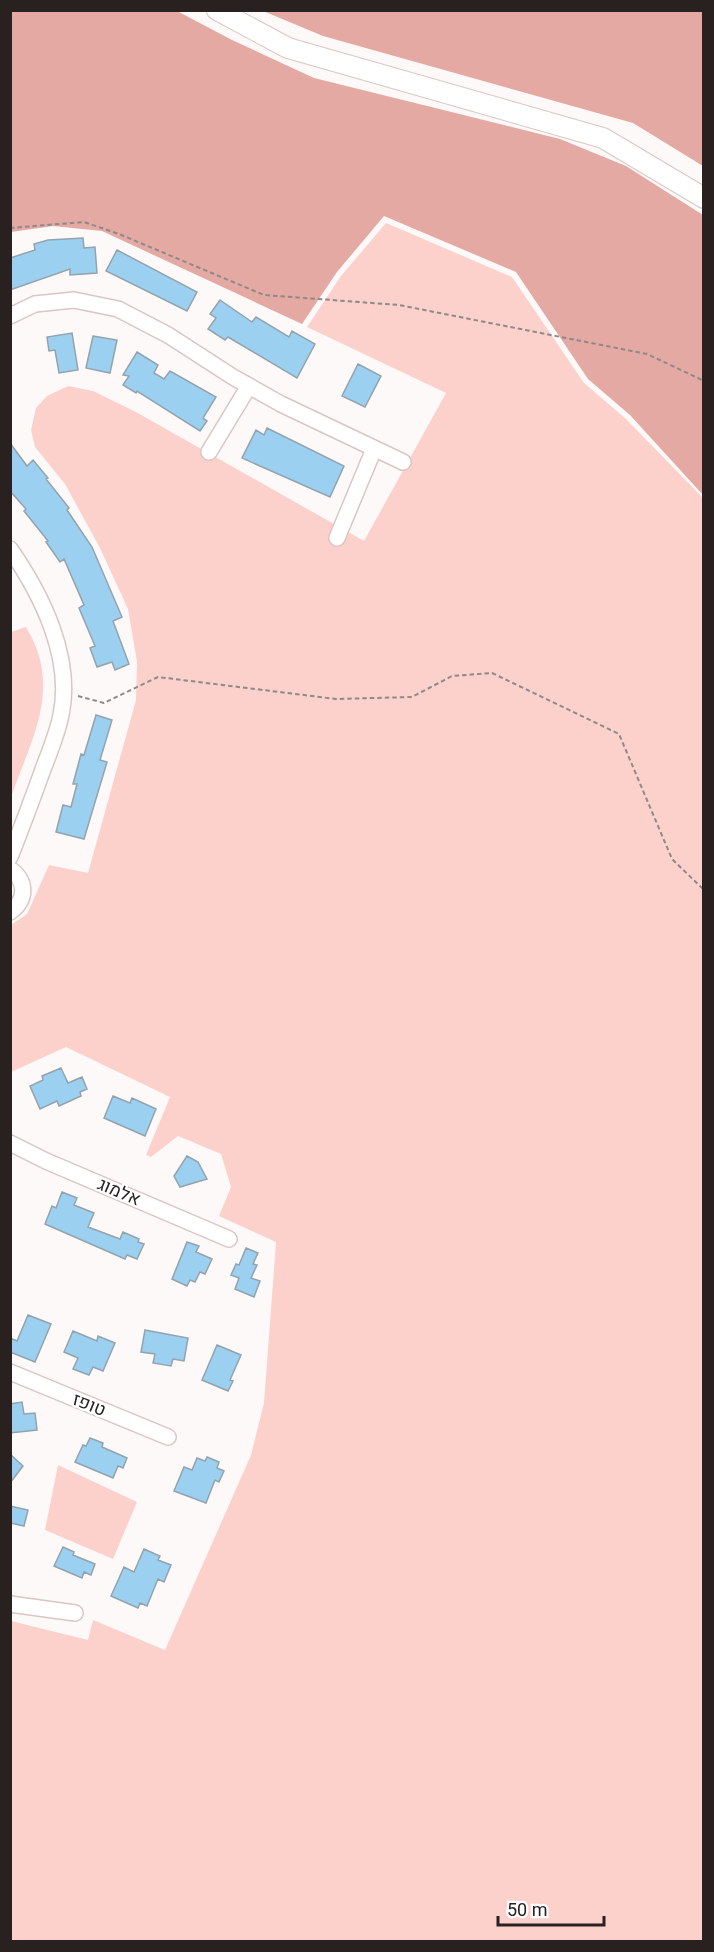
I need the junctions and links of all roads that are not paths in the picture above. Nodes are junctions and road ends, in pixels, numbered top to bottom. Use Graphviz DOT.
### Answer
graph roads {
  1 [pos="217,10"];
  2 [pos="704,198"];
  3 [pos="10,316"];
  4 [pos="249,386"];
  5 [pos="374,449"];
  6 [pos="209,452"];
  7 [pos="404,462"];
  8 [pos="337,538"];
  9 [pos="10,549"];
  10 [pos="10,857"];
  11 [pos="10,869"];
  12 [pos="10,912"];
  13 [pos="10,1143"];
  14 [pos="229,1239"];
  15 [pos="10,1372"];
  16 [pos="168,1437"];
  17 [pos="10,1604"];
  18 [pos="75,1613"];
  1 -- 2 [label="main road"];
  3 -- 4 [label="street"];
  4 -- 5 [label="street"];
  4 -- 6 [label="street"];
  5 -- 7 [label="street"];
  5 -- 8 [label="street"];
  9 -- 10 [label="street"];
  11 -- 12 [label="street"];
  13 -- 14 [label="street, אלמוג"];
  15 -- 16 [label="street, טופז"];
  17 -- 18 [label="street"];
}
